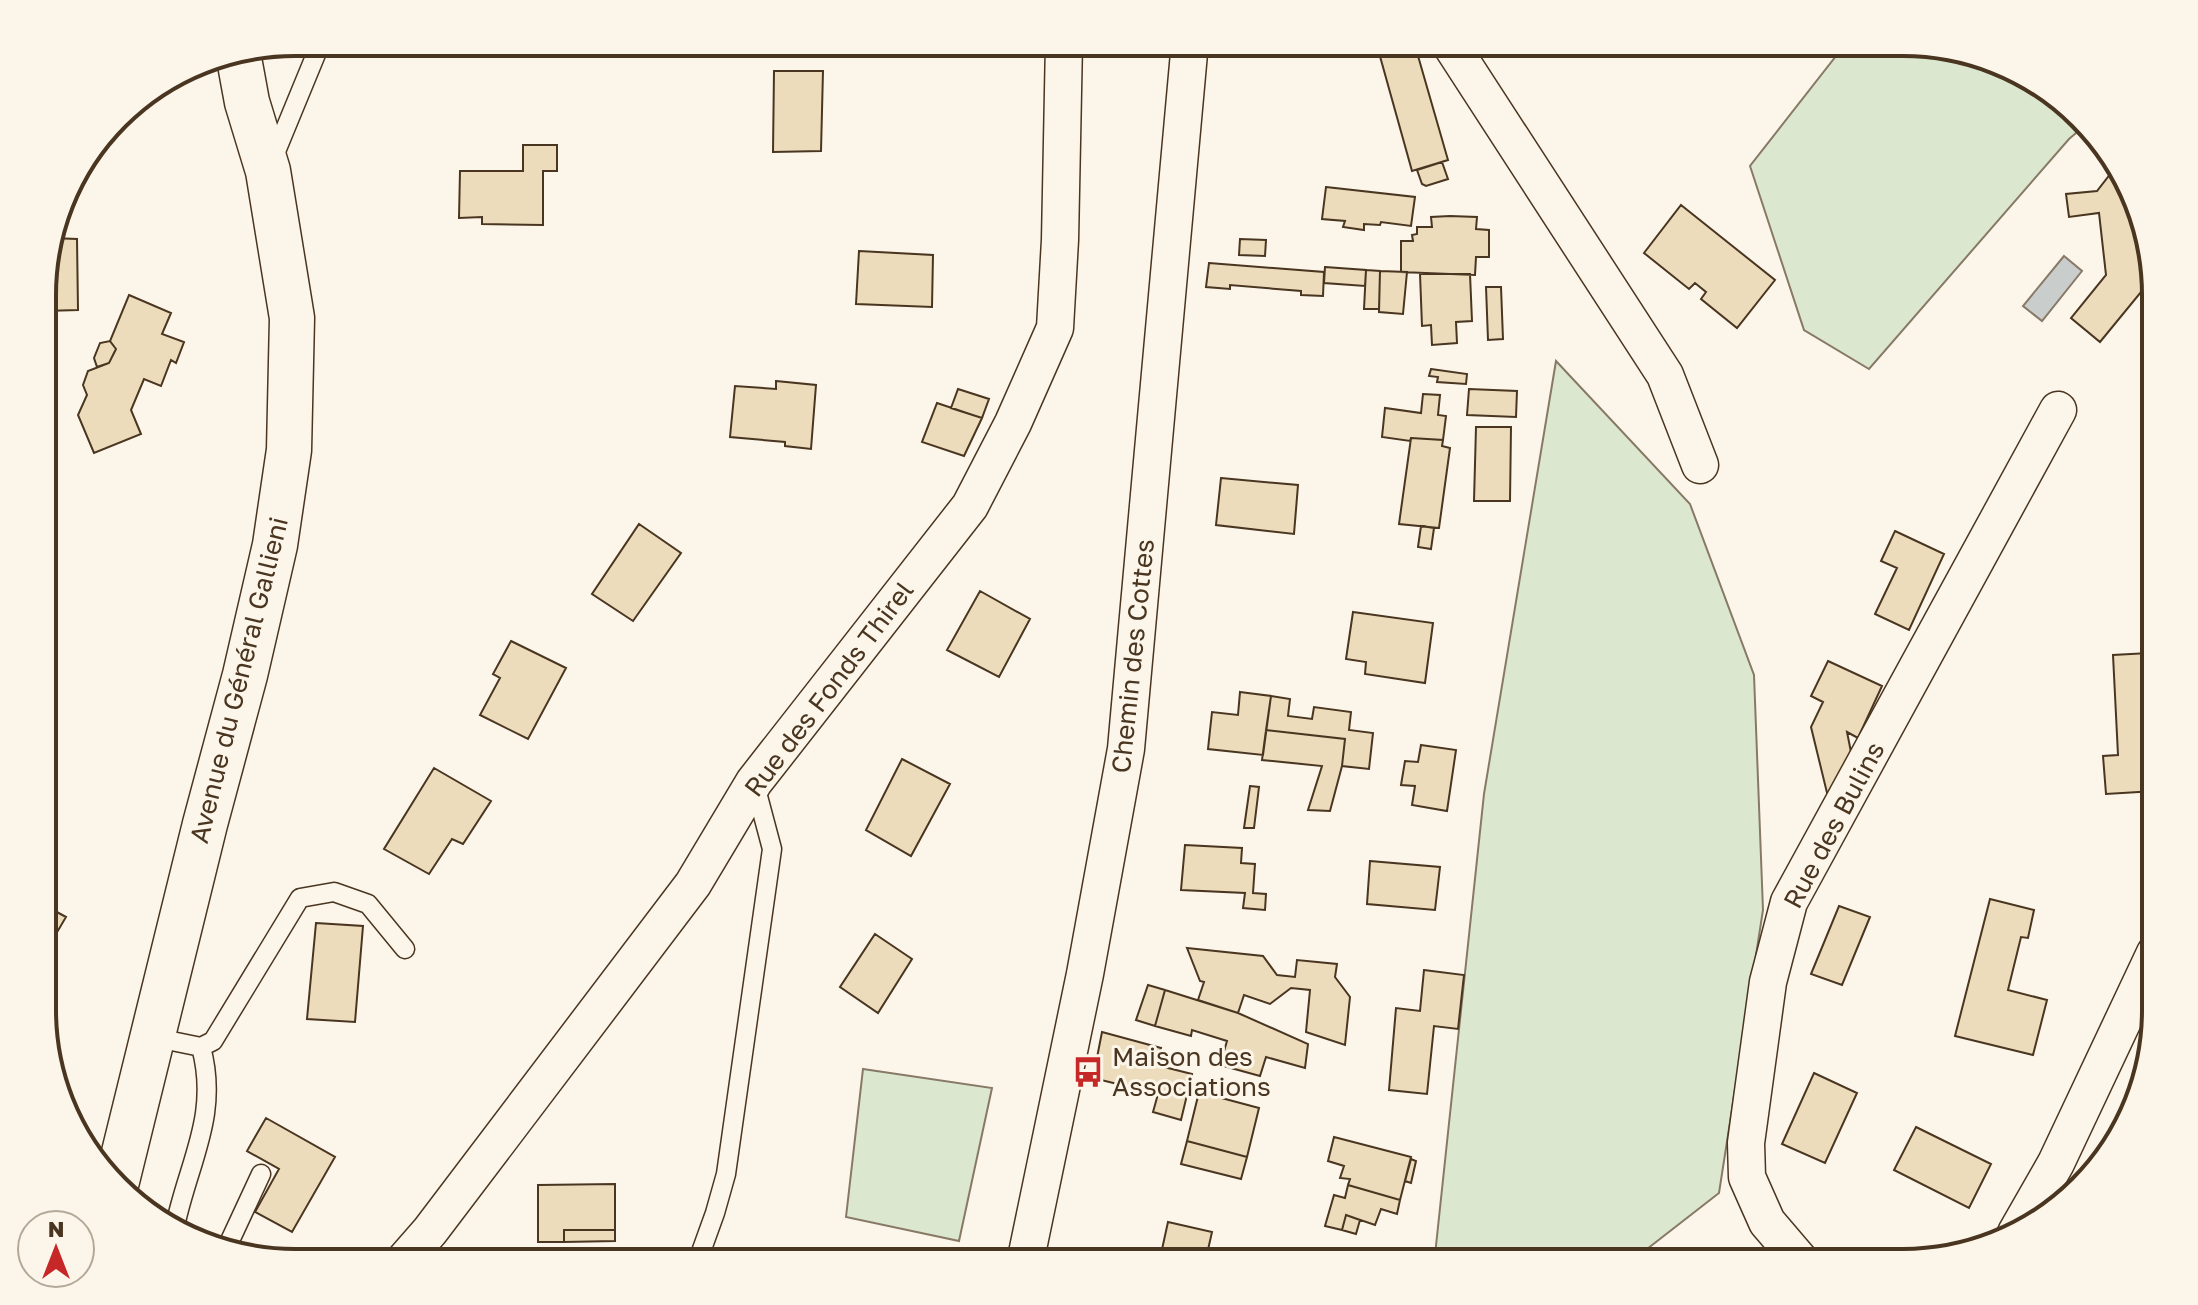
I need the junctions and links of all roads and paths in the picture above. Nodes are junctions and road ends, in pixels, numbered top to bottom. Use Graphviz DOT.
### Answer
graph roads {
  1 [pos="315,56"];
  2 [pos="1064,56"];
  3 [pos="1189,56"];
  4 [pos="1458,56"];
  5 [pos="261,58"];
  6 [pos="240,63"];
  7 [pos="268,171"];
  8 [pos="2058,410"];
  9 [pos="1700,465"];
  10 [pos="754,782"];
  11 [pos="405,949"];
  12 [pos="2141,983"];
  13 [pos="152,1037"];
  14 [pos="201,1047"];
  15 [pos="119,1172"];
  16 [pos="261,1174"];
  17 [pos="2027,1214"];
  18 [pos="178,1218"];
  19 [pos="230,1240"];
  20 [pos="1789,1248"];
  21 [pos="414,1249"];
  22 [pos="702,1249"];
  23 [pos="1028,1249"];
  1 -- 7 [label="lane"];
  2 -- 10 [label="street, Rue des Fonds Thirel"];
  3 -- 23 [label="street, Chemin des Cottes"];
  4 -- 9 [label="street"];
  5 -- 7 [label="street, Avenue du Général Gallieni"];
  6 -- 7 [label="street, Avenue du Général Gallieni"];
  7 -- 13 [label="street, Avenue du Général Gallieni"];
  8 -- 20 [label="street, Rue des Bulins"];
  10 -- 21 [label="street, Rue des Fonds Thirel"];
  10 -- 22 [label="lane"];
  11 -- 14 [label="lane"];
  12 -- 17 [label="street"];
  13 -- 14 [label="lane"];
  13 -- 15 [label="street, Avenue du Général Gallieni"];
  14 -- 18 [label="lane"];
  16 -- 19 [label="lane"];
}
